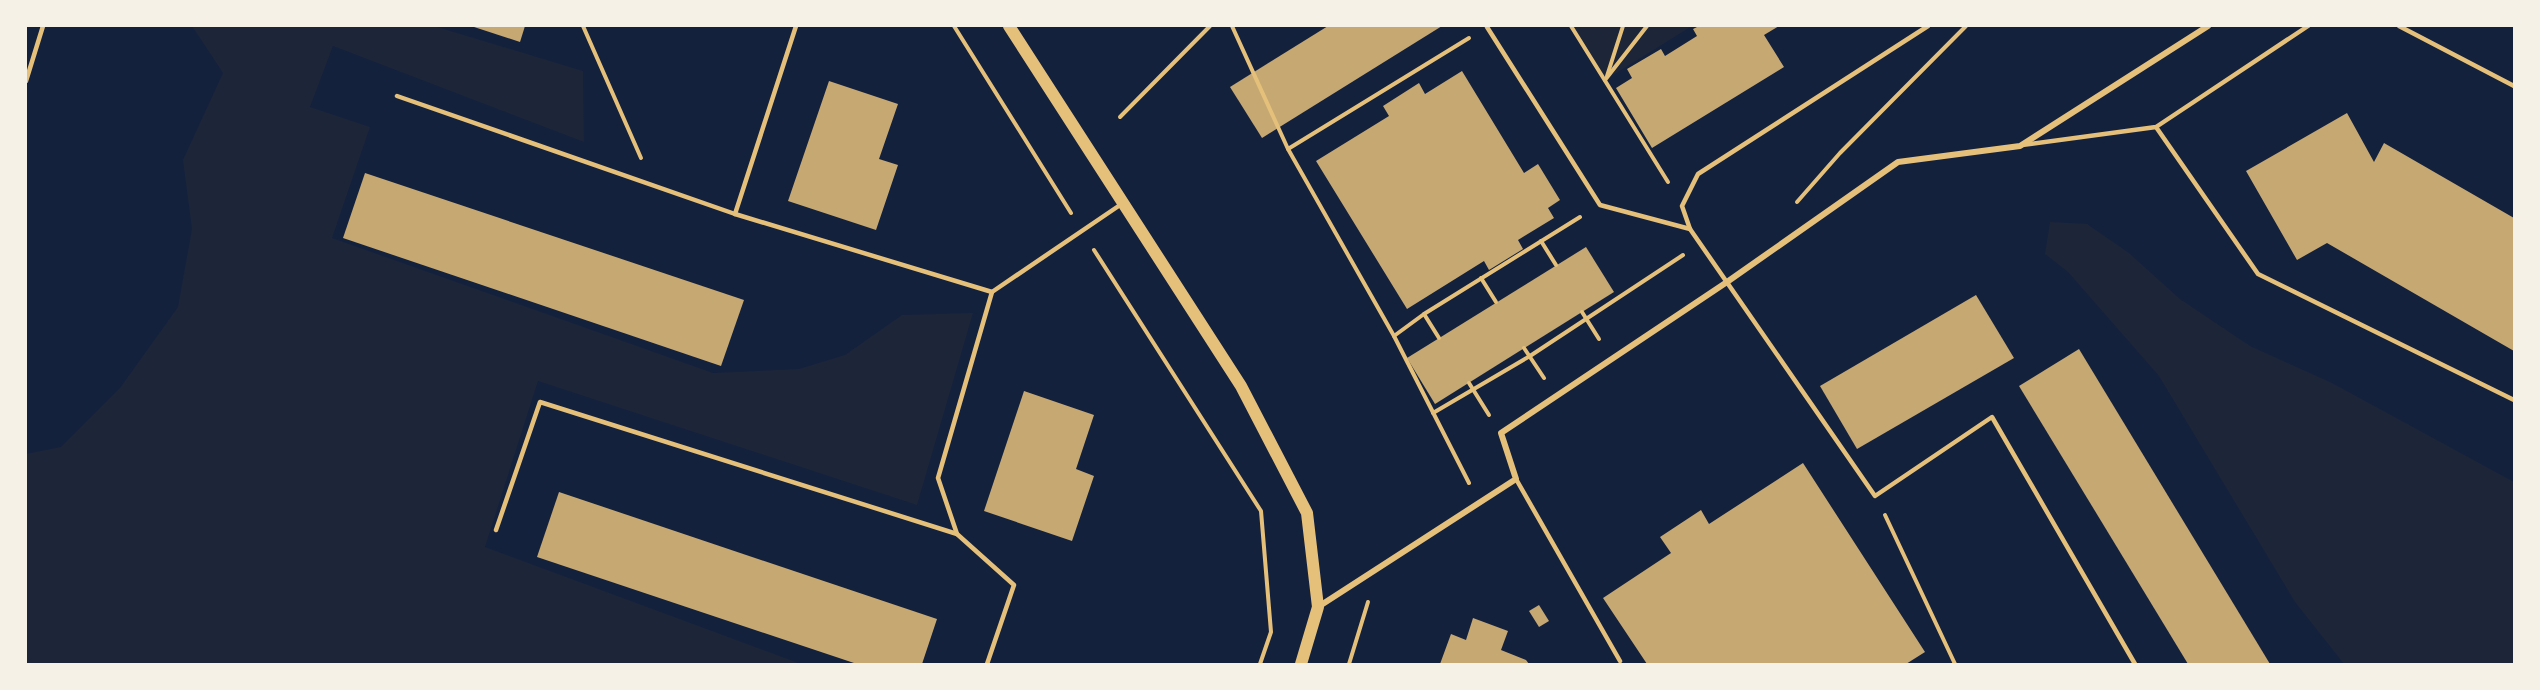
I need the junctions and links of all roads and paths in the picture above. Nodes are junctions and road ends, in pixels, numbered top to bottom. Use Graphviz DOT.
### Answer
graph roads {
  1 [pos="44,26"];
  2 [pos="583,26"];
  3 [pos="796,26"];
  4 [pos="954,26"];
  5 [pos="1010,26"];
  6 [pos="1210,26"];
  7 [pos="1232,26"];
  8 [pos="1571,26"];
  9 [pos="1623,26"];
  10 [pos="1647,26"];
  11 [pos="1929,26"];
  12 [pos="1966,26"];
  13 [pos="2208,26"];
  14 [pos="2308,26"];
  15 [pos="2398,26"];
  16 [pos="1487,27"];
  17 [pos="1605,80"];
  18 [pos="26,81"];
  19 [pos="2514,86"];
  20 [pos="397,96"];
  21 [pos="1120,117"];
  22 [pos="2156,127"];
  23 [pos="2020,146"];
  24 [pos="1288,149"];
  25 [pos="653,186"];
  26 [pos="1123,203"];
  27 [pos="1600,205"];
  28 [pos="1795,205"];
  29 [pos="1682,206"];
  30 [pos="735,214"];
  31 [pos="1690,229"];
  32 [pos="1081,230"];
  33 [pos="1541,241"];
  34 [pos="1698,244"];
  35 [pos="1556,266"];
  36 [pos="1481,278"];
  37 [pos="1727,282"];
  38 [pos="992,292"];
  39 [pos="1496,302"];
  40 [pos="1582,312"];
  41 [pos="1424,314"];
  42 [pos="1587,320"];
  43 [pos="1394,336"];
  44 [pos="1439,338"];
  45 [pos="1524,348"];
  46 [pos="1530,356"];
  47 [pos="1612,359"];
  48 [pos="1469,383"];
  49 [pos="1474,391"];
  50 [pos="1556,397"];
  51 [pos="2514,400"];
  52 [pos="1433,413"];
  53 [pos="1501,433"];
  54 [pos="1516,479"];
  55 [pos="1471,487"];
  56 [pos="1875,496"];
  57 [pos="496,530"];
  58 [pos="957,534"];
  59 [pos="1369,599"];
  60 [pos="1318,607"];
  61 [pos="1620,661"];
  62 [pos="987,664"];
  63 [pos="1260,664"];
  64 [pos="1301,664"];
  65 [pos="1349,664"];
  66 [pos="1954,664"];
  67 [pos="2135,664"];
  1 -- 18 [label="lane"];
  2 -- 25 [label="path"];
  3 -- 30 [label="lane"];
  4 -- 32 [label="path"];
  5 -- 26 [label="main road"];
  6 -- 21 [label="path"];
  7 -- 24 [label="path"];
  8 -- 17 [label="path"];
  9 -- 17 [label="path"];
  10 -- 17 [label="path"];
  11 -- 29 [label="lane"];
  12 -- 28 [label="path"];
  13 -- 23 [label="street"];
  14 -- 22 [label="lane"];
  15 -- 19 [label="lane"];
  16 -- 24 [label="path"];
  16 -- 27 [label="lane"];
  17 -- 29 [label="path"];
  20 -- 25 [label="lane"];
  22 -- 23 [label="lane"];
  22 -- 51 [label="lane"];
  23 -- 37 [label="street"];
  24 -- 43 [label="path"];
  25 -- 30 [label="lane"];
  26 -- 32 [label="lane"];
  26 -- 60 [label="main road"];
  27 -- 31 [label="lane"];
  27 -- 33 [label="path"];
  29 -- 31 [label="lane"];
  30 -- 38 [label="lane"];
  31 -- 34 [label="lane"];
  32 -- 38 [label="lane"];
  32 -- 63 [label="path"];
  33 -- 35 [label="path"];
  33 -- 36 [label="path"];
  34 -- 37 [label="lane"];
  34 -- 42 [label="path"];
  36 -- 39 [label="path"];
  36 -- 41 [label="path"];
  37 -- 47 [label="street"];
  37 -- 56 [label="lane"];
  38 -- 58 [label="lane"];
  40 -- 42 [label="path"];
  41 -- 43 [label="path"];
  41 -- 44 [label="path"];
  42 -- 46 [label="path"];
  42 -- 47 [label="path"];
  43 -- 52 [label="path"];
  45 -- 46 [label="path"];
  46 -- 49 [label="path"];
  46 -- 50 [label="path"];
  47 -- 50 [label="street"];
  48 -- 49 [label="path"];
  49 -- 52 [label="path"];
  49 -- 53 [label="path"];
  50 -- 53 [label="street"];
  52 -- 55 [label="path"];
  53 -- 54 [label="street"];
  54 -- 60 [label="street"];
  54 -- 61 [label="lane"];
  56 -- 66 [label="path"];
  56 -- 67 [label="lane"];
  57 -- 58 [label="lane"];
  58 -- 62 [label="lane"];
  59 -- 65 [label="path"];
  60 -- 64 [label="main road"];
}
